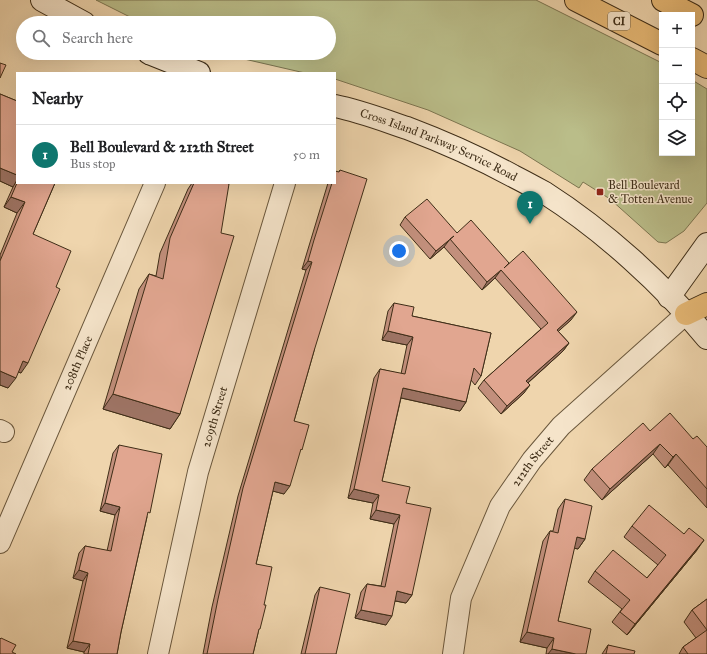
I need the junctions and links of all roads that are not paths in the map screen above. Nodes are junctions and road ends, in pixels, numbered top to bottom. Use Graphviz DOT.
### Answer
graph roads {
  1 [pos="42,0"];
  2 [pos="576,0"];
  3 [pos="663,0"];
  4 [pos="686,12"];
  5 [pos="71,16"];
  6 [pos="695,17"];
  7 [pos="707,23"];
  8 [pos="659,42"];
  9 [pos="166,60"];
  10 [pos="695,61"];
  11 [pos="707,68"];
  12 [pos="196,72"];
  13 [pos="336,106"];
  14 [pos="155,184"];
  15 [pos="285,184"];
  16 [pos="707,244"];
  17 [pos="669,297"];
  18 [pos="707,304"];
  19 [pos="686,314"];
  20 [pos="707,338"];
  21 [pos="0,543"];
  22 [pos="158,654"];
  23 [pos="453,654"];
  1 -- 5 [label="street"];
  2 -- 8 [label="highway, CI"];
  3 -- 4 [label="highway"];
  6 -- 7 [label="highway"];
  9 -- 12 [label="street"];
  10 -- 11 [label="highway"];
  13 -- 17 [label="street, Cross Island Parkway Service Road"];
  14 -- 21 [label="street, 208th Place"];
  15 -- 22 [label="street, 209th Street"];
  16 -- 17 [label="street"];
  17 -- 19 [label="street, Cross Island Parkway Service Road"];
  18 -- 19 [label="highway"];
  19 -- 20 [label="street, Cross Island Parkway Service Road"];
  19 -- 23 [label="street, 212th Street"];
}
